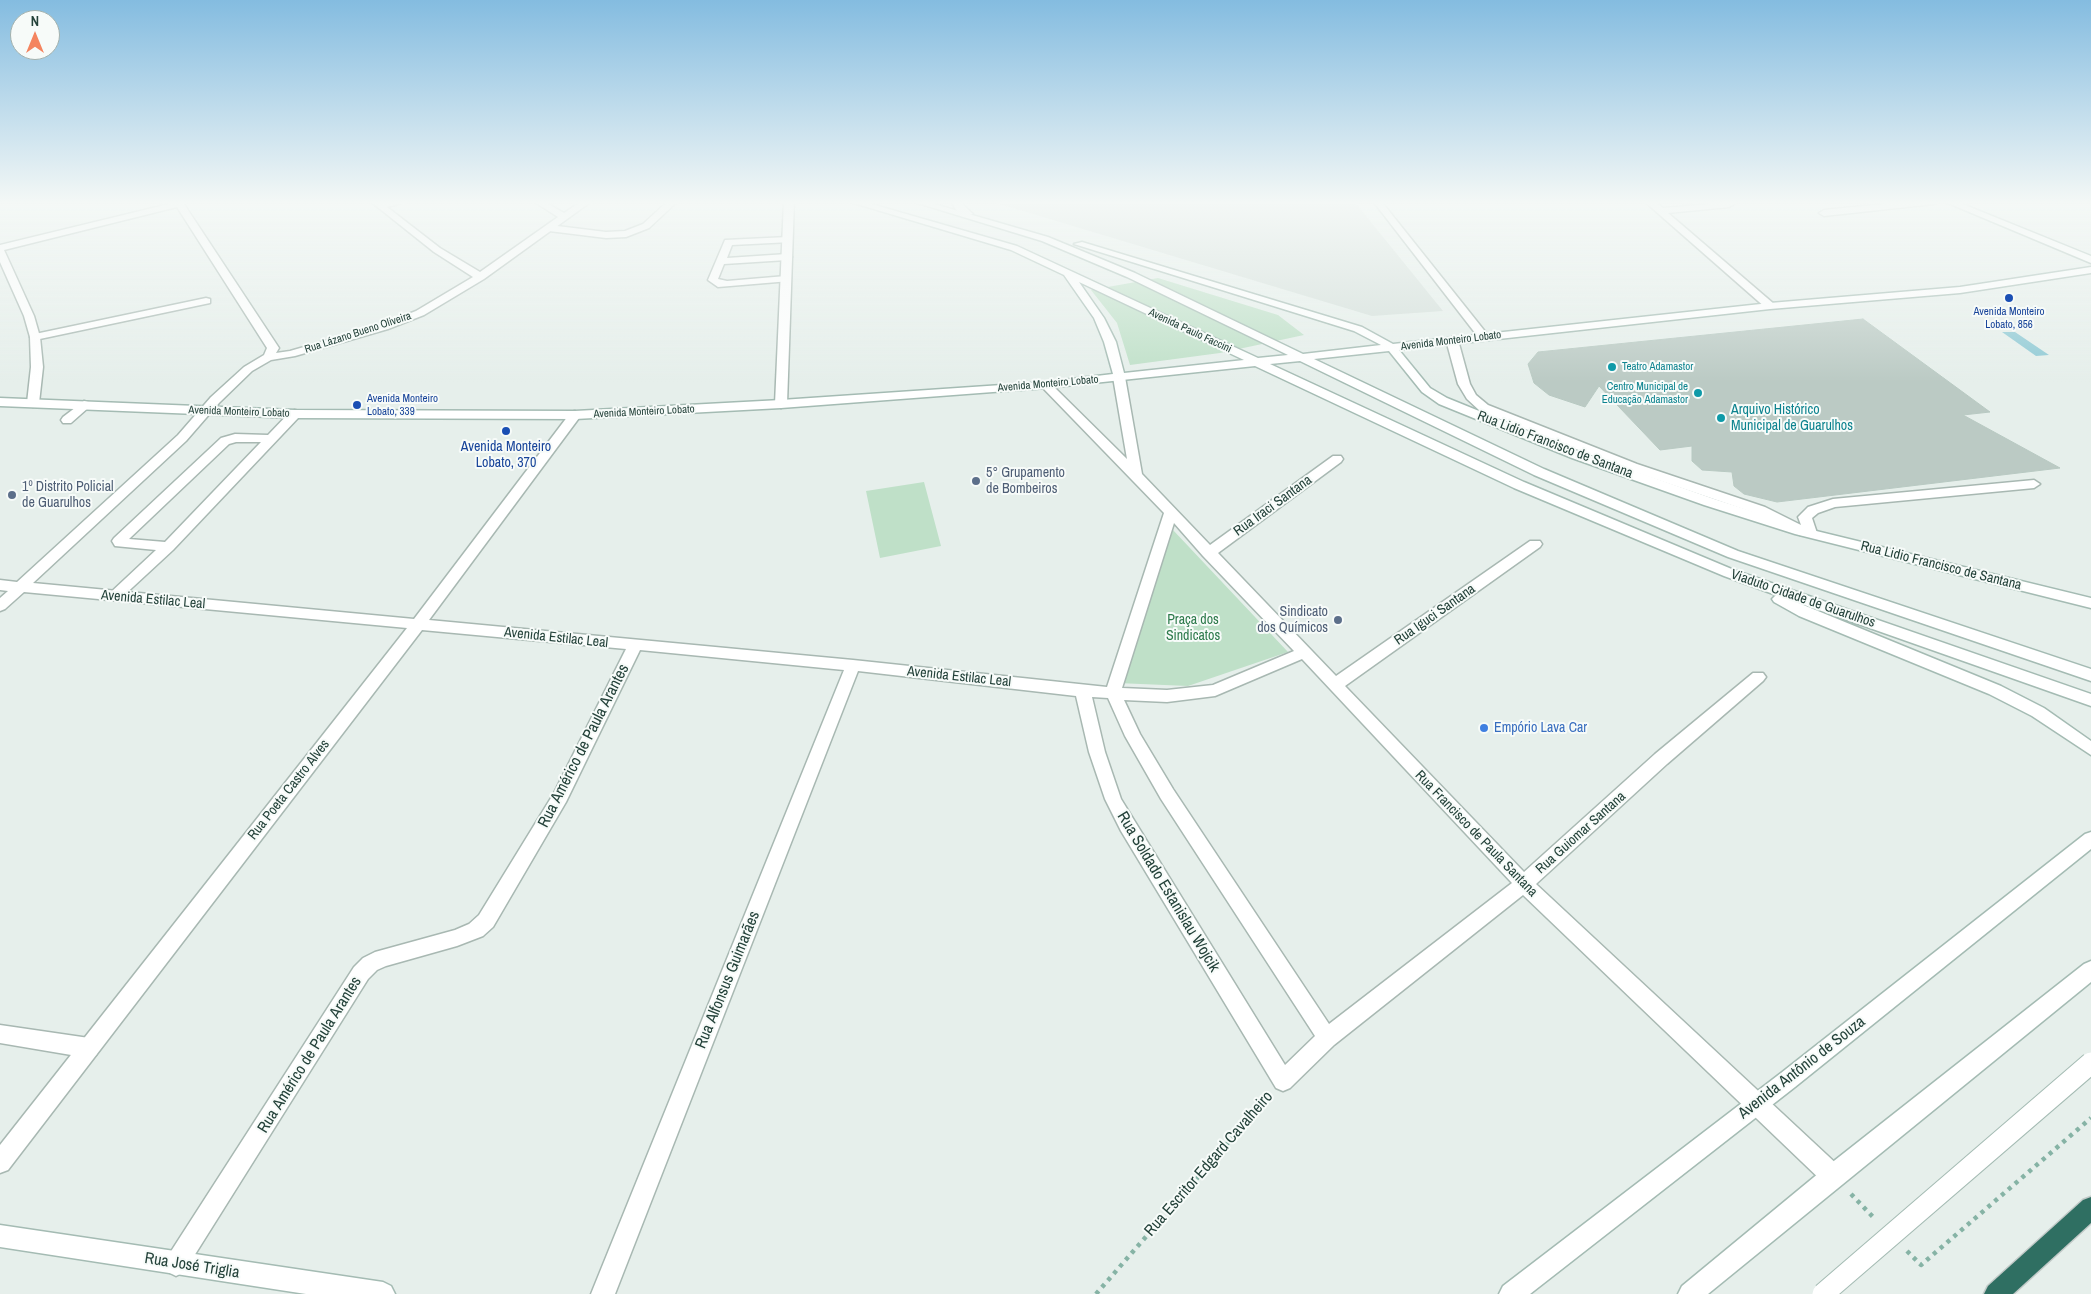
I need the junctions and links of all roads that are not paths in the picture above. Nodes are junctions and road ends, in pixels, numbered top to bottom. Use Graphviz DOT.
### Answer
graph roads {
  1 [pos="5,261"];
  2 [pos="217,261"];
  3 [pos="455,261"];
  4 [pos="502,261"];
  5 [pos="720,261"];
  6 [pos="787,261"];
  7 [pos="1043,261"];
  8 [pos="1098,261"];
  9 [pos="1138,261"];
  10 [pos="1424,261"];
  11 [pos="1719,261"];
  12 [pos="2091,270"];
  13 [pos="1064,271"];
  14 [pos="480,277"];
  15 [pos="786,279"];
  16 [pos="206,301"];
  17 [pos="1770,306"];
  18 [pos="1483,336"];
  19 [pos="35,338"];
  20 [pos="1452,340"];
  21 [pos="1392,348"];
  22 [pos="268,357"];
  23 [pos="1301,357"];
  24 [pos="1256,362"];
  25 [pos="1119,377"];
  26 [pos="1046,385"];
  27 [pos="0,402"];
  28 [pos="33,403"];
  29 [pos="781,404"];
  30 [pos="84,405"];
  31 [pos="206,411"];
  32 [pos="295,414"];
  33 [pos="575,415"];
  34 [pos="66,420"];
  35 [pos="270,439"];
  36 [pos="1338,459"];
  37 [pos="1539,472"];
  38 [pos="1136,476"];
  39 [pos="2034,484"];
  40 [pos="1519,485"];
  41 [pos="1170,514"];
  42 [pos="1805,532"];
  43 [pos="1535,544"];
  44 [pos="168,547"];
  45 [pos="1208,553"];
  46 [pos="1729,573"];
  47 [pos="0,585"];
  48 [pos="21,588"];
  49 [pos="115,596"];
  50 [pos="2091,603"];
  51 [pos="0,606"];
  52 [pos="418,624"];
  53 [pos="635,646"];
  54 [pos="1302,653"];
  55 [pos="853,665"];
  56 [pos="2091,674"];
  57 [pos="1758,677"];
  58 [pos="1334,686"];
  59 [pos="1083,691"];
  60 [pos="1113,693"];
  61 [pos="2091,700"];
  62 [pos="2091,749"];
  63 [pos="2091,839"];
  64 [pos="1524,884"];
  65 [pos="2091,970"];
  66 [pos="0,1034"];
  67 [pos="1327,1038"];
  68 [pos="89,1048"];
  69 [pos="2091,1063"];
  70 [pos="1282,1081"];
  71 [pos="1756,1103"];
  72 [pos="0,1162"];
  73 [pos="1833,1176"];
  74 [pos="2091,1208"];
  75 [pos="0,1236"];
  76 [pos="176,1264"];
  77 [pos="383,1294"];
  78 [pos="603,1294"];
  79 [pos="1511,1294"];
  80 [pos="1690,1294"];
  81 [pos="1823,1294"];
  82 [pos="1996,1294"];
  1 -- 19 [label="street"];
  2 -- 22 [label="street"];
  3 -- 14 [label="street"];
  4 -- 14 [label="street, Rua Lázano Bueno Oliveira"];
  5 -- 15 [label="street"];
  6 -- 15 [label="street"];
  7 -- 13 [label="street, Avenida Paulo Faccini"];
  8 -- 23 [label="street, Avenida Paulo Faccini"];
  9 -- 21 [label="street, Rua Lidio Francisco de Santana"];
  10 -- 18 [label="street"];
  11 -- 17 [label="street"];
  12 -- 17 [label="street, Avenida Monteiro Lobato"];
  13 -- 24 [label="street, Avenida Paulo Faccini"];
  13 -- 25 [label="street"];
  14 -- 22 [label="street, Rua Lázano Bueno Oliveira"];
  15 -- 29 [label="street"];
  16 -- 19 [label="street"];
  17 -- 18 [label="street, Avenida Monteiro Lobato"];
  18 -- 20 [label="street, Avenida Monteiro Lobato"];
  19 -- 28 [label="street"];
  20 -- 21 [label="street, Avenida Monteiro Lobato"];
  20 -- 42 [label="street"];
  21 -- 23 [label="street, Avenida Monteiro Lobato"];
  21 -- 42 [label="street, Rua Lidio Francisco de Santana"];
  22 -- 31 [label="street, Rua Lázano Bueno Oliveira"];
  23 -- 24 [label="street, Avenida Monteiro Lobato"];
  23 -- 37 [label="street, Avenida Paulo Faccini"];
  24 -- 25 [label="street, Avenida Monteiro Lobato"];
  24 -- 40 [label="street, Avenida Paulo Faccini"];
  25 -- 26 [label="street, Avenida Monteiro Lobato"];
  25 -- 38 [label="street"];
  26 -- 29 [label="street, Avenida Monteiro Lobato"];
  26 -- 38 [label="street, Rua Francisco de Paula Santana"];
  27 -- 28 [label="street, Avenida Monteiro Lobato"];
  28 -- 30 [label="street, Avenida Monteiro Lobato"];
  29 -- 33 [label="street, Avenida Monteiro Lobato"];
  30 -- 31 [label="street, Avenida Monteiro Lobato"];
  30 -- 34 [label="street"];
  31 -- 32 [label="street, Avenida Monteiro Lobato"];
  31 -- 48 [label="street, Rua Lázano Bueno Oliveira"];
  32 -- 33 [label="street, Avenida Monteiro Lobato"];
  32 -- 35 [label="street"];
  33 -- 52 [label="street, Rua Poeta Castro Alves"];
  35 -- 44 [label="street"];
  35 -- 44 [label="street"];
  36 -- 45 [label="street, Rua Iraci Santana"];
  37 -- 56 [label="street, Viaduto Cidade de Guarulhos"];
  38 -- 41 [label="street, Rua Francisco de Paula Santana"];
  39 -- 42 [label="street"];
  40 -- 46 [label="street, Viaduto Cidade de Guarulhos"];
  41 -- 45 [label="street, Rua Francisco de Paula Santana"];
  41 -- 60 [label="street"];
  42 -- 50 [label="street, Rua Lidio Francisco de Santana"];
  43 -- 58 [label="street, Rua Iguci Santana"];
  44 -- 49 [label="street"];
  45 -- 54 [label="street, Rua Francisco de Paula Santana"];
  46 -- 61 [label="street, Viaduto Cidade de Guarulhos"];
  46 -- 62 [label="street"];
  47 -- 48 [label="street, Avenida Estilac Leal"];
  48 -- 49 [label="street, Avenida Estilac Leal"];
  48 -- 51 [label="street, Rua Lázano Bueno Oliveira"];
  49 -- 52 [label="street, Avenida Estilac Leal"];
  52 -- 53 [label="street, Avenida Estilac Leal"];
  52 -- 68 [label="street, Rua Poeta Castro Alves"];
  53 -- 55 [label="street, Avenida Estilac Leal"];
  53 -- 76 [label="street, Rua Américo de Paula Arantes"];
  54 -- 58 [label="street, Rua Francisco de Paula Santana"];
  54 -- 60 [label="street, Avenida Estilac Leal"];
  55 -- 59 [label="street, Avenida Estilac Leal"];
  55 -- 78 [label="street, Rua Alfonsus Guimarães"];
  57 -- 64 [label="street, Rua Guiomar Santana"];
  58 -- 64 [label="street, Rua Francisco de Paula Santana"];
  59 -- 60 [label="street, Avenida Estilac Leal"];
  59 -- 70 [label="street, Rua Soldado Estanislau Wojcik"];
  60 -- 67 [label="street"];
  63 -- 71 [label="street, Avenida Antônio de Souza"];
  64 -- 67 [label="street, Rua Guiomar Santana"];
  64 -- 71 [label="street, Rua Francisco de Paula Santana"];
  65 -- 73 [label="street"];
  66 -- 68 [label="street"];
  67 -- 70 [label="street, Rua Escritor Edgard Cavalheiro"];
  68 -- 72 [label="street, Rua Poeta Castro Alves"];
  69 -- 81 [label="street, bridge"];
  71 -- 73 [label="street, Rua Francisco de Paula Santana"];
  71 -- 79 [label="street, Avenida Antônio de Souza"];
  73 -- 80 [label="street"];
  74 -- 82 [label="highway"];
  75 -- 76 [label="street, Rua José Triglia"];
  76 -- 77 [label="street, Rua José Triglia"];
}
